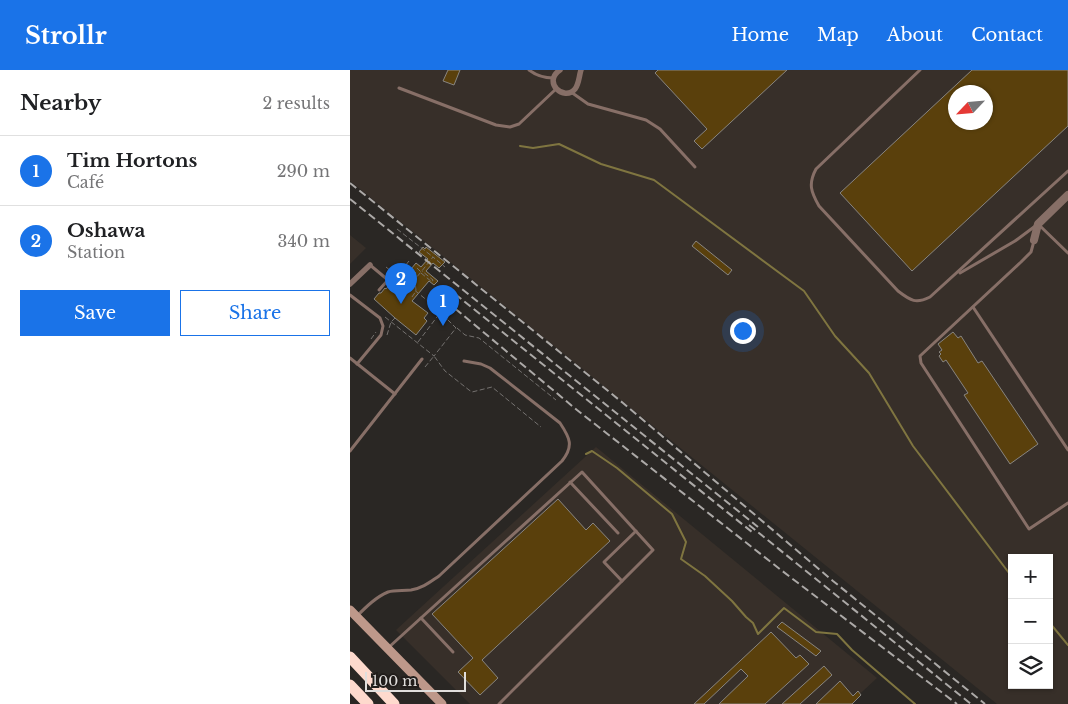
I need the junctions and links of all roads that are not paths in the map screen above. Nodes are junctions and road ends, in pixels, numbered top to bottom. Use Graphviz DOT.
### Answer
graph roads {
  1 [pos="529,70"];
  2 [pos="560,70"];
  3 [pos="581,70"];
  4 [pos="920,70"];
  5 [pos="553,78"];
  6 [pos="399,88"];
  7 [pos="556,89"];
  8 [pos="571,92"];
  9 [pos="695,167"];
  10 [pos="1068,171"];
  11 [pos="1068,195"];
  12 [pos="1038,224"];
  13 [pos="1034,240"];
  14 [pos="1068,253"];
  15 [pos="370,266"];
  16 [pos="953,277"];
  17 [pos="350,284"];
  18 [pos="379,290"];
  19 [pos="350,295"];
  20 [pos="973,307"];
  21 [pos="350,358"];
  22 [pos="422,359"];
  23 [pos="464,361"];
  24 [pos="357,364"];
  25 [pos="395,394"];
  26 [pos="1068,450"];
  27 [pos="350,451"];
  28 [pos="570,482"];
  29 [pos="1068,503"];
  30 [pos="636,531"];
  31 [pos="618,534"];
  32 [pos="622,581"];
  33 [pos="353,613"];
  34 [pos="421,618"];
  35 [pos="387,649"];
  36 [pos="453,652"];
  37 [pos="350,657"];
  38 [pos="370,680"];
  39 [pos="350,685"];
  40 [pos="368,704"];
  41 [pos="394,704"];
  42 [pos="402,704"];
  43 [pos="442,704"];
  44 [pos="498,704"];
  1 -- 5 [label="lane"];
  2 -- 5 [label="street"];
  3 -- 8 [label="street"];
  4 -- 16 [label="lane"];
  5 -- 7 [label="street"];
  6 -- 7 [label="lane"];
  7 -- 8 [label="street"];
  8 -- 9 [label="lane"];
  10 -- 16 [label="lane"];
  11 -- 12 [label="street"];
  12 -- 13 [label="street"];
  12 -- 14 [label="lane"];
  12 -- 16 [label="lane"];
  13 -- 20 [label="lane"];
  15 -- 17 [label="street"];
  15 -- 18 [label="lane"];
  19 -- 24 [label="lane"];
  20 -- 26 [label="lane"];
  20 -- 29 [label="lane"];
  21 -- 24 [label="lane"];
  22 -- 25 [label="lane"];
  23 -- 33 [label="lane"];
  24 -- 25 [label="lane"];
  25 -- 27 [label="lane"];
  28 -- 30 [label="lane"];
  28 -- 31 [label="lane"];
  28 -- 34 [label="lane"];
  30 -- 32 [label="lane"];
  30 -- 32 [label="lane"];
  32 -- 44 [label="lane"];
  33 -- 35 [label="main road"];
  34 -- 35 [label="lane"];
  34 -- 36 [label="lane"];
  35 -- 43 [label="main road"];
  37 -- 38 [label="highway"];
  38 -- 41 [label="highway"];
  38 -- 42 [label="highway"];
  39 -- 40 [label="highway"];
}
